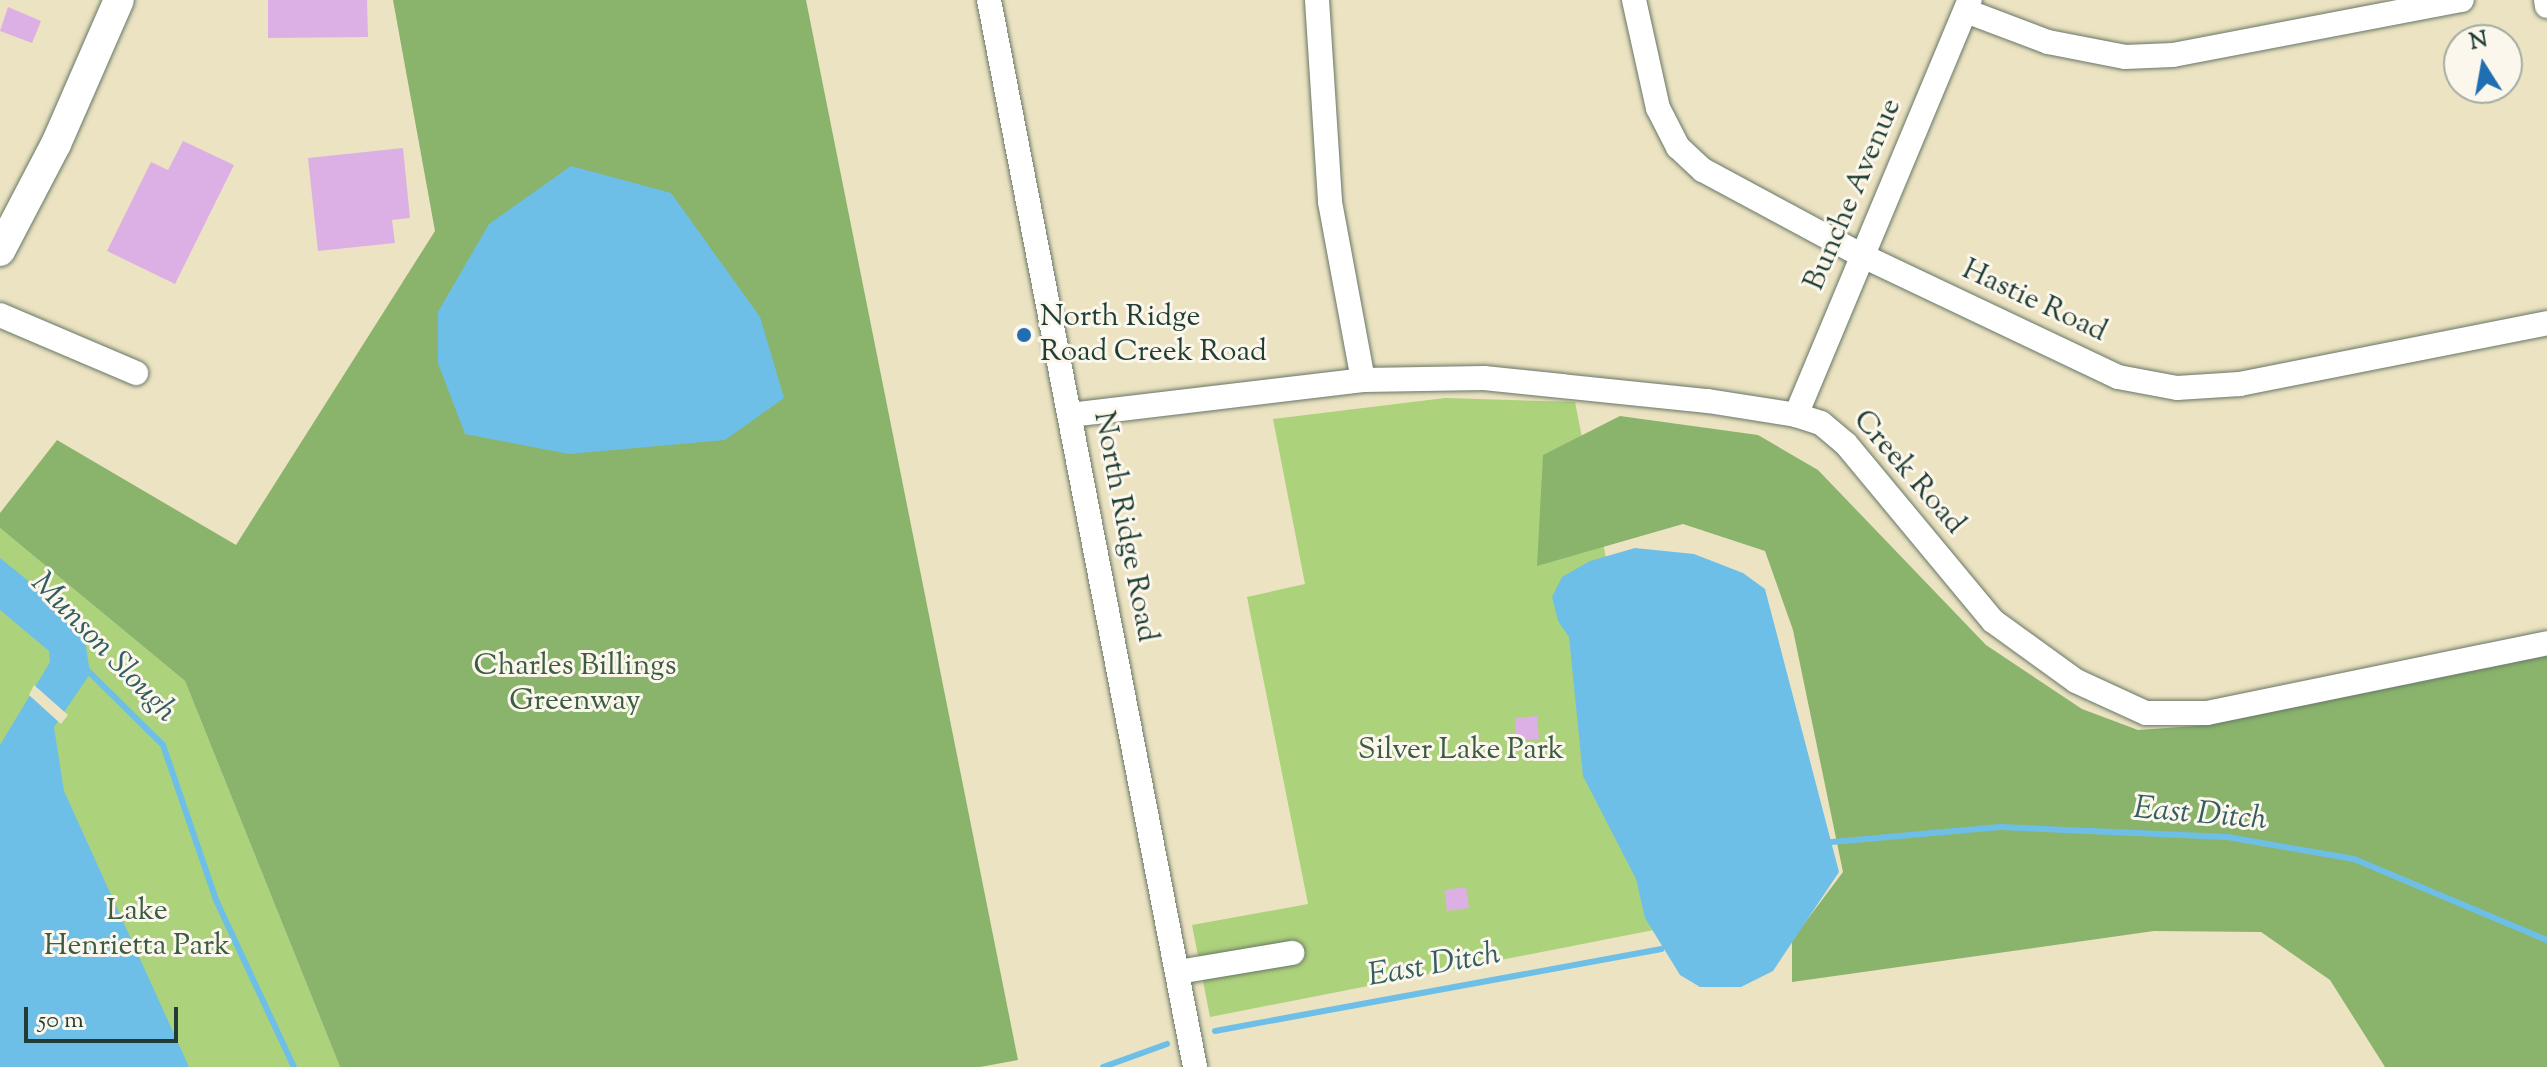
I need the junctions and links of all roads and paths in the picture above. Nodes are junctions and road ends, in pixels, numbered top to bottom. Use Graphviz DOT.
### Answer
graph roads {
  1 [pos="119,0"];
  2 [pos="989,0"];
  3 [pos="1317,0"];
  4 [pos="1634,0"];
  5 [pos="2462,0"];
  6 [pos="1968,6"];
  7 [pos="5,233"];
  8 [pos="1863,256"];
  9 [pos="0,315"];
  10 [pos="2547,323"];
  11 [pos="136,373"];
  12 [pos="1363,380"];
  13 [pos="1070,415"];
  14 [pos="1796,415"];
  15 [pos="2547,643"];
  16 [pos="1292,953"];
  17 [pos="1178,972"];
  18 [pos="1195,1067"];
  1 -- 7 [label="main road"];
  2 -- 13 [label="street, North Ridge Road"];
  3 -- 12 [label="street"];
  4 -- 8 [label="street, Hastie Road"];
  5 -- 6 [label="street"];
  6 -- 8 [label="street, Bunche Avenue"];
  8 -- 10 [label="street, Hastie Road"];
  8 -- 14 [label="street, Bunche Avenue"];
  9 -- 11 [label="street"];
  12 -- 13 [label="street, Creek Road"];
  12 -- 14 [label="street, Creek Road"];
  13 -- 17 [label="street, North Ridge Road"];
  14 -- 15 [label="street, Creek Road"];
  16 -- 17 [label="street"];
  17 -- 18 [label="street, North Ridge Road"];
}
